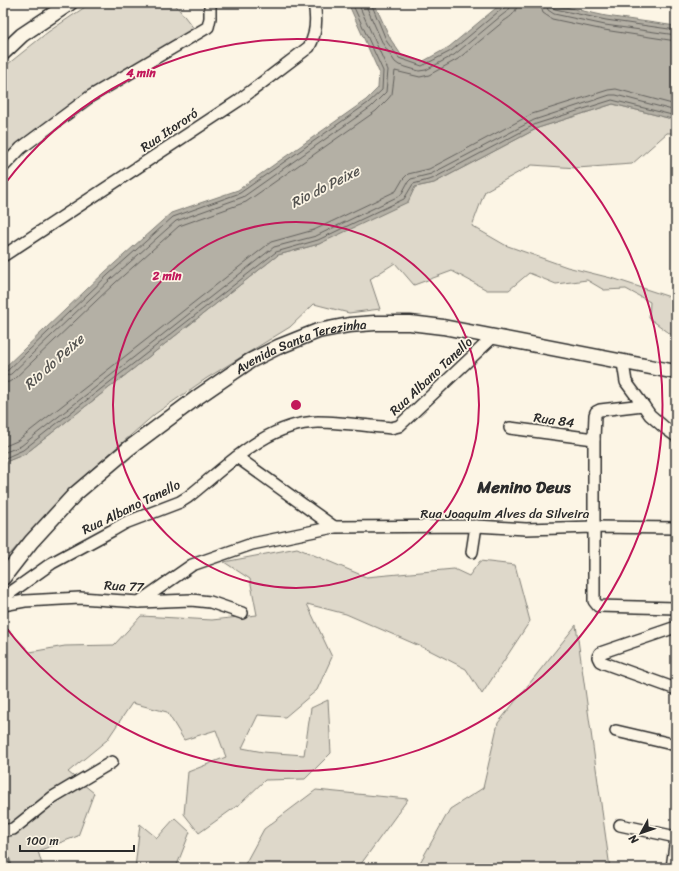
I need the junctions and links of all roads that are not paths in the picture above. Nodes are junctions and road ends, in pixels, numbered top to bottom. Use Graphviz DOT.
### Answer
graph roads {
  1 [pos="70,3"];
  2 [pos="210,3"];
  3 [pos="314,3"];
  4 [pos="3,53"];
  5 [pos="3,167"];
  6 [pos="3,256"];
  7 [pos="493,338"];
  8 [pos="623,363"];
  9 [pos="676,372"];
  10 [pos="643,405"];
  11 [pos="510,428"];
  12 [pos="676,436"];
  13 [pos="594,439"];
  14 [pos="237,457"];
  15 [pos="334,526"];
  16 [pos="476,526"];
  17 [pos="594,527"];
  18 [pos="676,528"];
  19 [pos="472,552"];
  20 [pos="3,578"];
  21 [pos="3,598"];
  22 [pos="139,602"];
  23 [pos="3,605"];
  24 [pos="676,608"];
  25 [pos="242,613"];
  26 [pos="676,627"];
  27 [pos="676,689"];
  28 [pos="616,731"];
  29 [pos="676,745"];
  30 [pos="112,762"];
  31 [pos="620,825"];
  32 [pos="3,831"];
  33 [pos="676,837"];
  34 [pos="672,868"];
  1 -- 4 [label="main road"];
  2 -- 5 [label="street"];
  3 -- 6 [label="street, Rua Itororó"];
  7 -- 8 [label="main road, Avenida Santa Terezinha"];
  7 -- 14 [label="street, Rua Albano Tanello"];
  7 -- 20 [label="main road, Avenida Santa Terezinha"];
  8 -- 9 [label="main road, Avenida Santa Terezinha"];
  8 -- 10 [label="street"];
  10 -- 12 [label="street"];
  10 -- 13 [label="street"];
  11 -- 13 [label="street, Rua 84"];
  13 -- 17 [label="street"];
  14 -- 15 [label="street"];
  14 -- 21 [label="street, Rua Albano Tanello"];
  15 -- 16 [label="street, Rua Joaquim Alves da Silveira"];
  15 -- 22 [label="street, Rua Joaquim Alves da Silveira"];
  16 -- 17 [label="street, Rua Joaquim Alves da Silveira"];
  16 -- 19 [label="street"];
  17 -- 18 [label="street, Rua Joaquim Alves da Silveira"];
  17 -- 24 [label="street"];
  22 -- 23 [label="street, Rua 77"];
  22 -- 25 [label="street, Rua 77"];
  26 -- 27 [label="street"];
  28 -- 29 [label="street"];
  30 -- 32 [label="street"];
  31 -- 33 [label="street"];
  33 -- 34 [label="street"];
}
